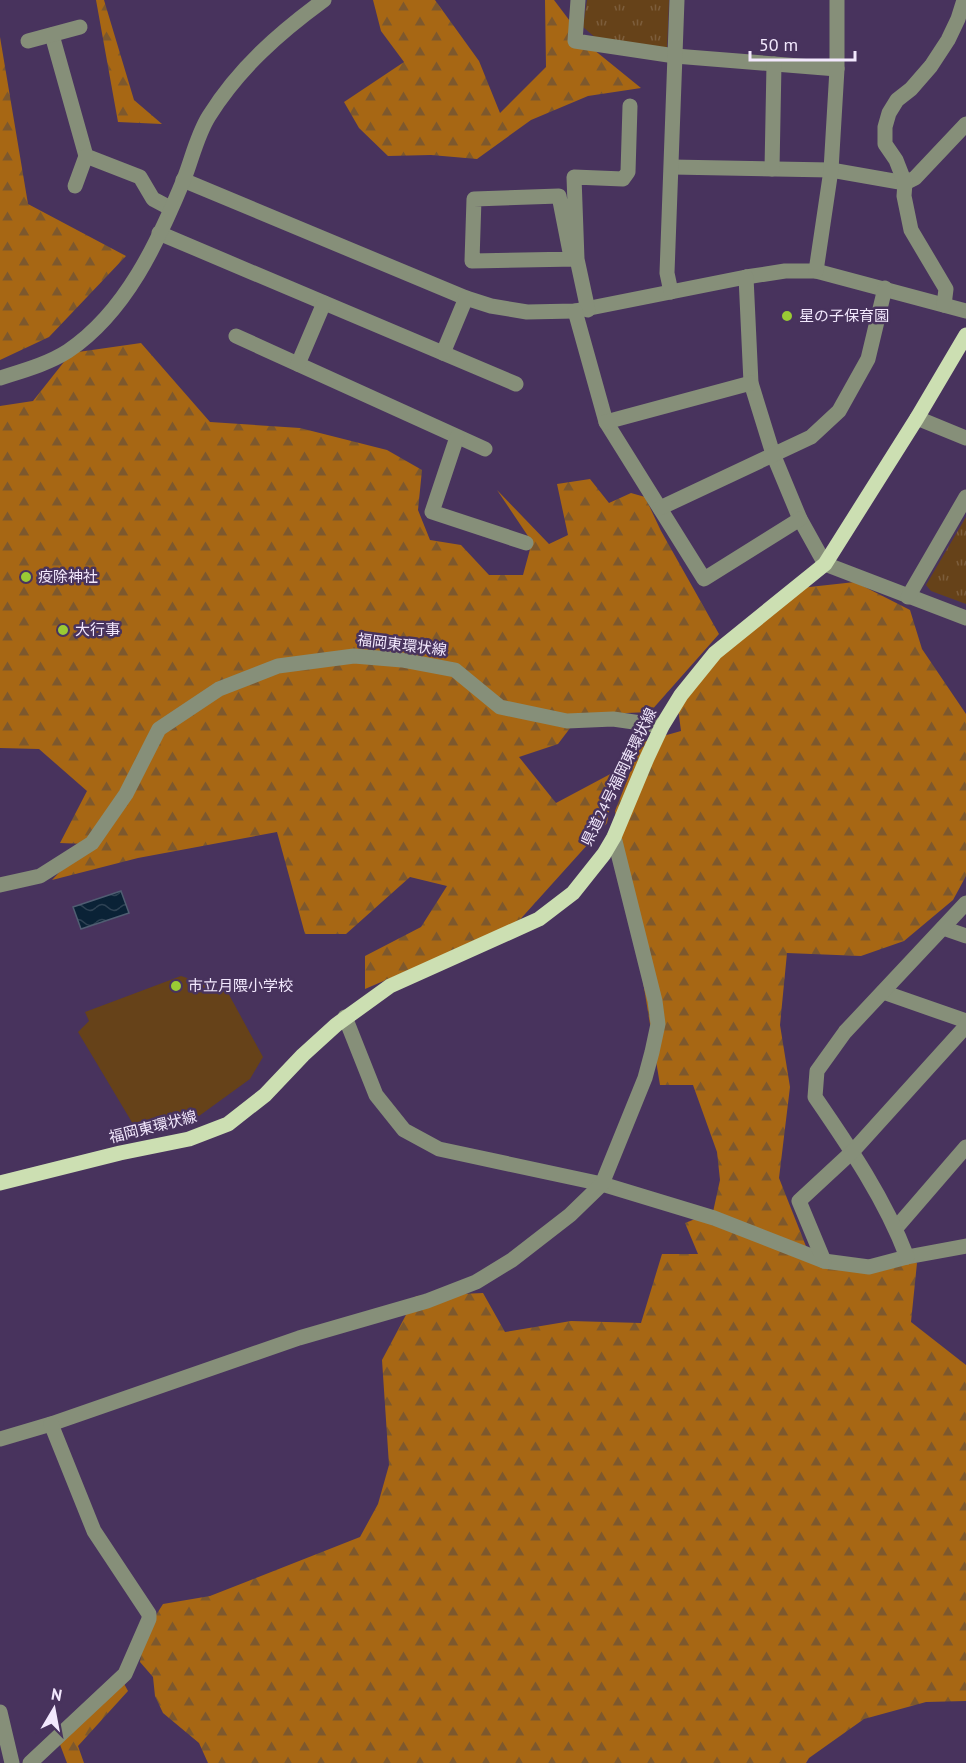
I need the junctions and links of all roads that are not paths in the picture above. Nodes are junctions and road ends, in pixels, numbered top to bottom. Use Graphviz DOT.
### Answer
graph roads {
  1 [pos="324,0"];
  2 [pos="578,0"];
  3 [pos="677,0"];
  4 [pos="837,0"];
  5 [pos="964,0"];
  6 [pos="80,27"];
  7 [pos="52,35"];
  8 [pos="28,42"];
  9 [pos="675,57"];
  10 [pos="774,64"];
  11 [pos="837,69"];
  12 [pos="630,106"];
  13 [pos="966,124"];
  14 [pos="86,156"];
  15 [pos="672,167"];
  16 [pos="772,169"];
  17 [pos="831,170"];
  18 [pos="183,180"];
  19 [pos="905,183"];
  20 [pos="75,186"];
  21 [pos="170,208"];
  22 [pos="159,233"];
  23 [pos="577,259"];
  24 [pos="816,272"];
  25 [pos="746,277"];
  26 [pos="885,288"];
  27 [pos="671,292"];
  28 [pos="466,298"];
  29 [pos="324,303"];
  30 [pos="944,305"];
  31 [pos="582,311"];
  32 [pos="966,311"];
  33 [pos="966,335"];
  34 [pos="236,336"];
  35 [pos="443,353"];
  36 [pos="961,353"];
  37 [pos="298,364"];
  38 [pos="0,378"];
  39 [pos="751,383"];
  40 [pos="516,384"];
  41 [pos="917,418"];
  42 [pos="606,422"];
  43 [pos="457,437"];
  44 [pos="966,438"];
  45 [pos="485,449"];
  46 [pos="773,454"];
  47 [pos="966,497"];
  48 [pos="660,508"];
  49 [pos="800,519"];
  50 [pos="526,543"];
  51 [pos="825,564"];
  52 [pos="908,597"];
  53 [pos="966,618"];
  54 [pos="662,726"];
  55 [pos="614,837"];
  56 [pos="0,885"];
  57 [pos="966,903"];
  58 [pos="942,928"];
  59 [pos="966,936"];
  60 [pos="883,992"];
  61 [pos="345,1017"];
  62 [pos="966,1021"];
  63 [pos="966,1026"];
  64 [pos="966,1147"];
  65 [pos="853,1151"];
  66 [pos="960,1162"];
  67 [pos="0,1183"];
  68 [pos="602,1184"];
  69 [pos="896,1228"];
  70 [pos="966,1246"];
  71 [pos="907,1257"];
  72 [pos="824,1261"];
  73 [pos="51,1424"];
  74 [pos="0,1439"];
  75 [pos="0,1712"];
  76 [pos="12,1763"];
  77 [pos="30,1763"];
  1 -- 18 [label="street"];
  2 -- 9 [label="street"];
  3 -- 9 [label="street"];
  4 -- 11 [label="street"];
  5 -- 19 [label="street"];
  6 -- 7 [label="street"];
  7 -- 8 [label="street"];
  7 -- 14 [label="street"];
  9 -- 10 [label="street"];
  9 -- 15 [label="street"];
  10 -- 11 [label="street"];
  10 -- 16 [label="street"];
  11 -- 17 [label="street"];
  12 -- 23 [label="street"];
  13 -- 19 [label="street"];
  14 -- 20 [label="street"];
  14 -- 21 [label="street"];
  15 -- 16 [label="street"];
  15 -- 27 [label="street"];
  16 -- 17 [label="street"];
  17 -- 19 [label="street"];
  17 -- 24 [label="street"];
  18 -- 21 [label="street"];
  18 -- 28 [label="street"];
  19 -- 30 [label="street"];
  21 -- 22 [label="street"];
  22 -- 29 [label="street"];
  22 -- 38 [label="street"];
  23 -- 23 [label="street"];
  23 -- 31 [label="street"];
  24 -- 25 [label="street"];
  24 -- 26 [label="street"];
  25 -- 27 [label="street"];
  25 -- 39 [label="street"];
  26 -- 30 [label="street"];
  26 -- 46 [label="street"];
  27 -- 31 [label="street"];
  28 -- 31 [label="street"];
  28 -- 35 [label="street"];
  29 -- 35 [label="street"];
  29 -- 37 [label="street"];
  30 -- 32 [label="street"];
  31 -- 42 [label="street"];
  33 -- 36 [label="main road, 県道24号福岡東環状線"];
  34 -- 37 [label="street"];
  35 -- 40 [label="street"];
  36 -- 41 [label="main road, 県道24号福岡東環状線"];
  37 -- 43 [label="street"];
  39 -- 42 [label="street"];
  39 -- 46 [label="street"];
  41 -- 44 [label="street"];
  41 -- 51 [label="main road, 県道24号福岡東環状線"];
  42 -- 48 [label="street"];
  43 -- 45 [label="street"];
  43 -- 50 [label="street"];
  46 -- 48 [label="street"];
  46 -- 49 [label="street"];
  47 -- 52 [label="street"];
  48 -- 49 [label="street"];
  49 -- 51 [label="street"];
  51 -- 52 [label="street"];
  51 -- 54 [label="main road, 県道24号福岡東環状線"];
  52 -- 53 [label="street"];
  54 -- 55 [label="main road, 県道24号福岡東環状線"];
  54 -- 56 [label="street, 福岡東環状線"];
  55 -- 61 [label="main road, 県道24号福岡東環状線"];
  55 -- 68 [label="street"];
  57 -- 58 [label="street"];
  58 -- 59 [label="street"];
  58 -- 60 [label="street"];
  60 -- 62 [label="street"];
  60 -- 65 [label="street"];
  61 -- 67 [label="main road, 福岡東環状線"];
  61 -- 68 [label="street"];
  63 -- 65 [label="street"];
  64 -- 66 [label="street"];
  65 -- 69 [label="street"];
  65 -- 72 [label="street"];
  66 -- 69 [label="street"];
  68 -- 72 [label="street"];
  68 -- 73 [label="street"];
  69 -- 71 [label="street"];
  70 -- 71 [label="street"];
  71 -- 72 [label="street"];
  73 -- 74 [label="street"];
  73 -- 77 [label="street"];
  75 -- 76 [label="street"];
}
